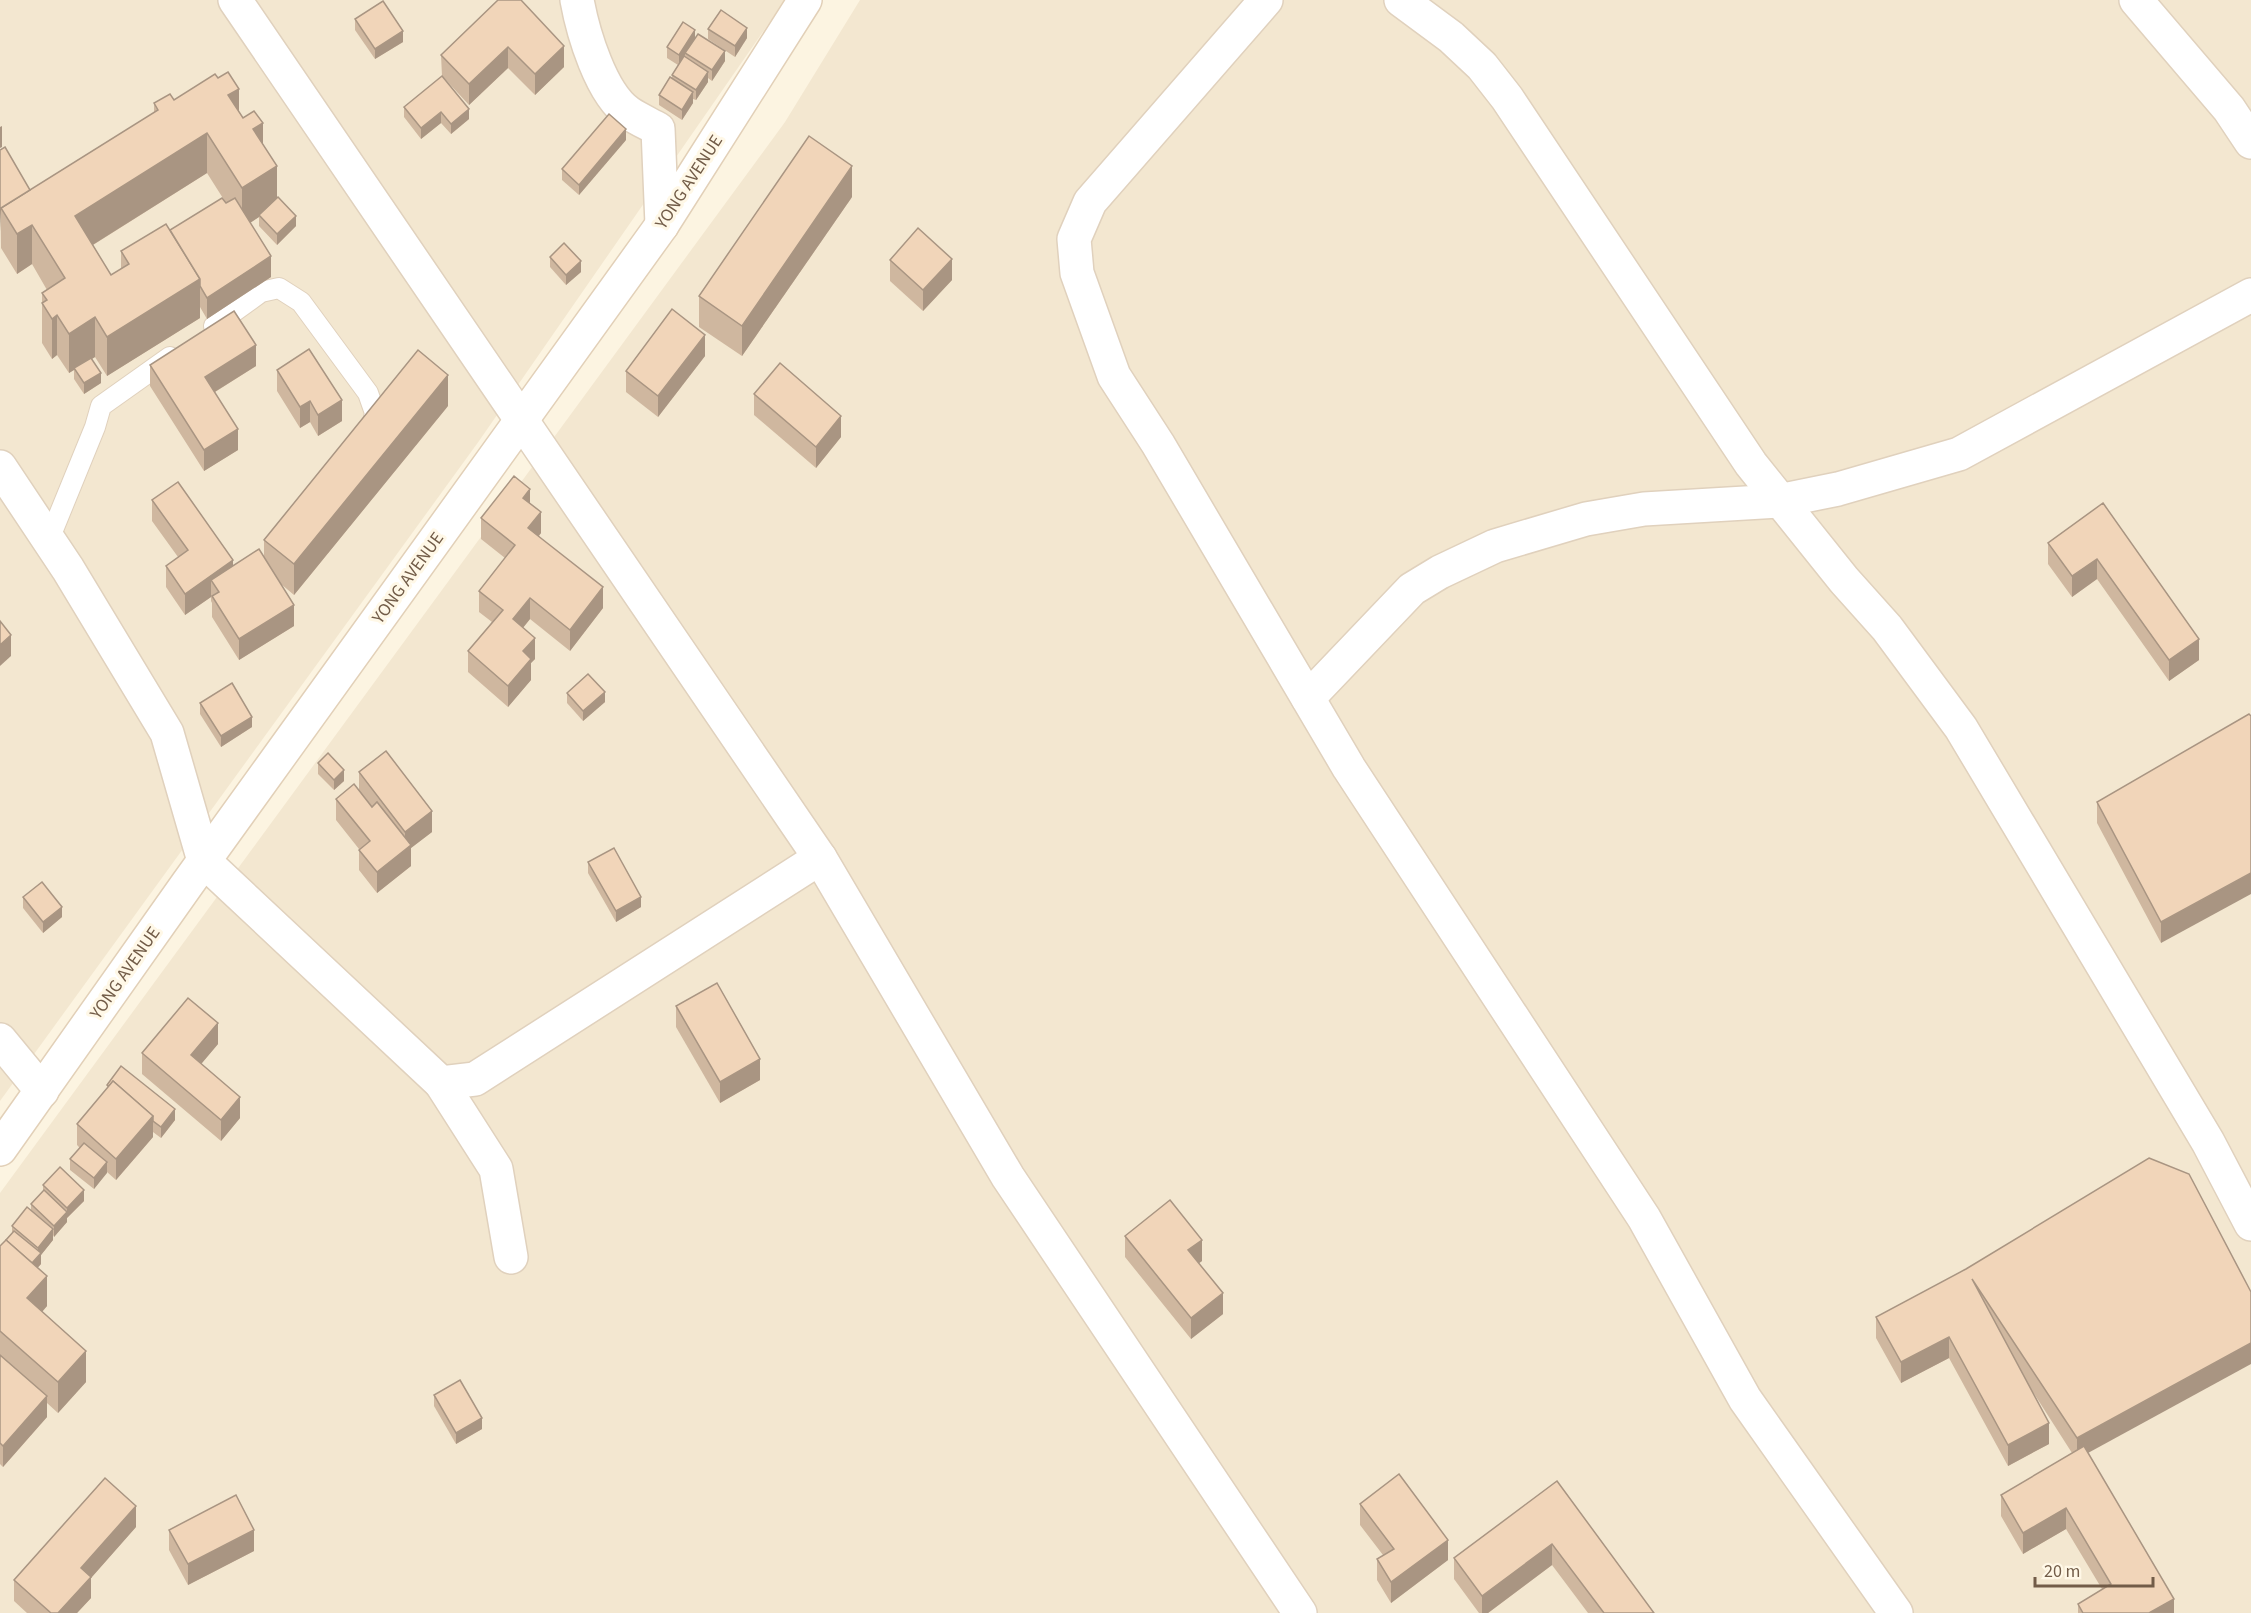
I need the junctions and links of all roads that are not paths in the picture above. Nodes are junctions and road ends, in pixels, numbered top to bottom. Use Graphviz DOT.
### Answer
graph roads {
  1 [pos="235,0"];
  2 [pos="577,0"];
  3 [pos="805,0"];
  4 [pos="1266,0"];
  5 [pos="1401,0"];
  6 [pos="2136,0"];
  7 [pos="2251,142"];
  8 [pos="662,225"];
  9 [pos="2251,295"];
  10 [pos="203,333"];
  11 [pos="184,347"];
  12 [pos="521,421"];
  13 [pos="362,444"];
  14 [pos="0,467"];
  15 [pos="1779,501"];
  16 [pos="48,542"];
  17 [pos="1308,698"];
  18 [pos="820,858"];
  19 [pos="204,861"];
  20 [pos="0,1040"];
  21 [pos="441,1083"];
  22 [pos="42,1091"];
  23 [pos="0,1149"];
  24 [pos="2251,1224"];
  25 [pos="511,1257"];
  26 [pos="1300,1613"];
  27 [pos="1896,1613"];
  1 -- 12 [label="street"];
  2 -- 8 [label="street"];
  3 -- 8 [label="street, YONG AVENUE"];
  4 -- 17 [label="street"];
  5 -- 15 [label="street"];
  6 -- 7 [label="street"];
  8 -- 12 [label="street, YONG AVENUE"];
  9 -- 15 [label="street"];
  10 -- 13 [label="lane"];
  11 -- 16 [label="lane"];
  12 -- 18 [label="street"];
  12 -- 19 [label="street, YONG AVENUE"];
  14 -- 16 [label="street"];
  15 -- 17 [label="street"];
  15 -- 24 [label="street"];
  16 -- 19 [label="street"];
  17 -- 27 [label="street"];
  18 -- 21 [label="street"];
  18 -- 26 [label="street"];
  19 -- 21 [label="street"];
  19 -- 22 [label="street, YONG AVENUE"];
  20 -- 22 [label="street"];
  21 -- 25 [label="street"];
  22 -- 23 [label="street, YONG AVENUE"];
}
